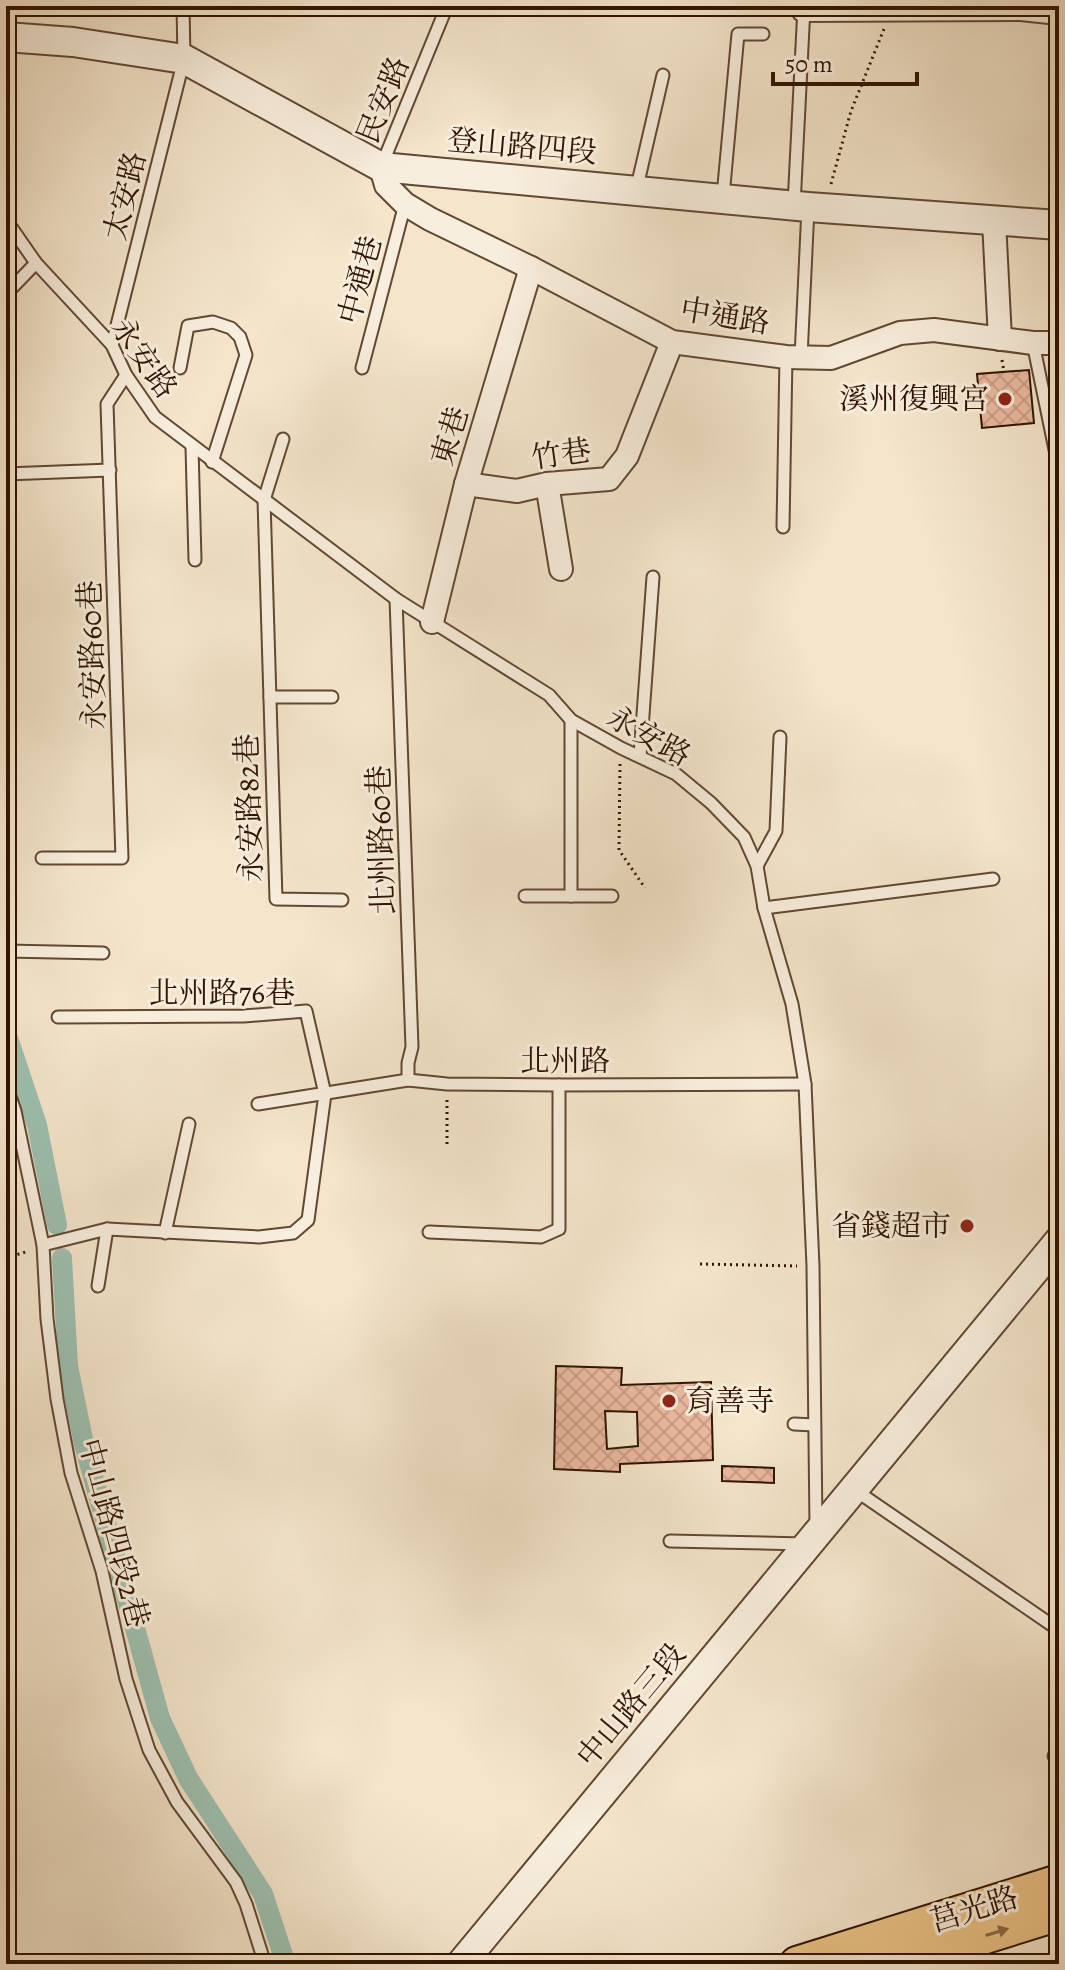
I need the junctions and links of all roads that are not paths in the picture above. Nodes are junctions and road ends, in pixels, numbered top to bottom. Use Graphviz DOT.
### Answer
graph roads {
  1 [pos="183,6"];
  2 [pos="447,6"];
  3 [pos="804,8"];
  4 [pos="1054,10"];
  5 [pos="763,34"];
  6 [pos="6,37"];
  7 [pos="184,59"];
  8 [pos="663,75"];
  9 [pos="381,167"];
  10 [pos="636,191"];
  11 [pos="723,199"];
  12 [pos="405,204"];
  13 [pos="809,207"];
  14 [pos="6,220"];
  15 [pos="994,221"];
  16 [pos="1059,225"];
  17 [pos="36,263"];
  18 [pos="531,268"];
  19 [pos="6,294"];
  20 [pos="672,342"];
  21 [pos="1033,343"];
  22 [pos="1059,343"];
  23 [pos="112,345"];
  24 [pos="1001,348"];
  25 [pos="794,357"];
  26 [pos="180,368"];
  27 [pos="362,368"];
  28 [pos="126,375"];
  29 [pos="283,439"];
  30 [pos="192,447"];
  31 [pos="212,462"];
  32 [pos="1059,469"];
  33 [pos="110,470"];
  34 [pos="6,474"];
  35 [pos="466,484"];
  36 [pos="547,484"];
  37 [pos="264,500"];
  38 [pos="783,527"];
  39 [pos="195,560"];
  40 [pos="561,569"];
  41 [pos="653,577"];
  42 [pos="396,599"];
  43 [pos="432,622"];
  44 [pos="270,697"];
  45 [pos="332,697"];
  46 [pos="571,720"];
  47 [pos="780,737"];
  48 [pos="640,756"];
  49 [pos="42,858"];
  50 [pos="757,866"];
  51 [pos="993,879"];
  52 [pos="525,896"];
  53 [pos="571,896"];
  54 [pos="612,896"];
  55 [pos="342,900"];
  56 [pos="764,908"];
  57 [pos="6,951"];
  58 [pos="103,953"];
  59 [pos="58,1017"];
  60 [pos="408,1080"];
  61 [pos="805,1084"];
  62 [pos="6,1085"];
  63 [pos="559,1085"];
  64 [pos="325,1094"];
  65 [pos="258,1104"];
  66 [pos="189,1124"];
  67 [pos="107,1229"];
  68 [pos="429,1232"];
  69 [pos="165,1233"];
  70 [pos="1059,1241"];
  71 [pos="43,1245"];
  72 [pos="98,1286"];
  73 [pos="794,1424"];
  74 [pos="814,1425"];
  75 [pos="854,1489"];
  76 [pos="812,1539"];
  77 [pos="670,1541"];
  78 [pos="1059,1630"];
  79 [pos="1059,1882"];
  80 [pos="1059,1913"];
  81 [pos="265,1964"];
  82 [pos="461,1964"];
  83 [pos="797,1964"];
  84 [pos="896,1964"];
  1 -- 7 [label="lane, 太安路"];
  2 -- 9 [label="lane, 民安路"];
  3 -- 4 [label="street"];
  3 -- 13 [label="lane"];
  5 -- 11 [label="lane"];
  6 -- 7 [label="street, 登山路四段"];
  7 -- 9 [label="street, 登山路四段"];
  7 -- 23 [label="lane, 太安路"];
  8 -- 10 [label="lane"];
  9 -- 10 [label="street, 登山路四段"];
  9 -- 12 [label="street, 中通路"];
  10 -- 11 [label="street, 登山路四段"];
  11 -- 13 [label="street, 登山路四段"];
  12 -- 18 [label="street, 中通路"];
  12 -- 27 [label="lane, 中通巷"];
  13 -- 15 [label="street, 登山路四段"];
  13 -- 25 [label="lane"];
  14 -- 17 [label="lane, 永安路"];
  15 -- 16 [label="street, 登山路四段"];
  15 -- 24 [label="street"];
  17 -- 19 [label="lane"];
  17 -- 23 [label="lane, 永安路"];
  18 -- 20 [label="street, 中通路"];
  18 -- 35 [label="street, 東巷"];
  20 -- 25 [label="street, 中通路"];
  20 -- 36 [label="street, 竹巷"];
  21 -- 22 [label="street, 中通路"];
  21 -- 24 [label="street, 中通路"];
  21 -- 32 [label="lane"];
  23 -- 28 [label="lane, 永安路"];
  24 -- 25 [label="street, 中通路"];
  25 -- 38 [label="lane"];
  26 -- 31 [label="lane"];
  28 -- 30 [label="lane, 永安路"];
  28 -- 33 [label="lane, 永安路60巷"];
  29 -- 37 [label="lane, 永安路82巷"];
  30 -- 31 [label="lane, 永安路"];
  30 -- 39 [label="lane"];
  31 -- 37 [label="lane, 永安路"];
  33 -- 34 [label="lane"];
  33 -- 49 [label="lane, 永安路60巷"];
  35 -- 36 [label="street, 竹巷"];
  35 -- 43 [label="street, 東巷"];
  36 -- 40 [label="street"];
  37 -- 42 [label="lane, 永安路"];
  37 -- 44 [label="lane, 永安路82巷"];
  41 -- 48 [label="lane"];
  42 -- 43 [label="lane, 永安路"];
  42 -- 60 [label="lane, 北州路60巷"];
  43 -- 46 [label="lane, 永安路"];
  44 -- 45 [label="lane, 永安路82巷"];
  44 -- 55 [label="lane, 永安路82巷"];
  46 -- 48 [label="lane, 永安路"];
  46 -- 53 [label="lane"];
  47 -- 50 [label="lane"];
  48 -- 50 [label="lane, 永安路"];
  50 -- 56 [label="lane, 永安路"];
  51 -- 56 [label="lane"];
  52 -- 53 [label="lane"];
  53 -- 54 [label="lane"];
  56 -- 61 [label="lane, 永安路"];
  57 -- 58 [label="lane"];
  59 -- 64 [label="lane, 北州路76巷"];
  60 -- 63 [label="lane, 北州路"];
  60 -- 64 [label="lane, 北州路"];
  61 -- 63 [label="lane, 北州路"];
  61 -- 74 [label="lane, 永安路"];
  62 -- 71 [label="lane, 中山路四段2巷"];
  63 -- 68 [label="lane"];
  64 -- 65 [label="lane, 北州路"];
  64 -- 69 [label="lane"];
  66 -- 69 [label="lane"];
  67 -- 69 [label="lane"];
  67 -- 71 [label="lane"];
  67 -- 72 [label="lane"];
  70 -- 75 [label="street, 中山路三段"];
  71 -- 81 [label="lane, 中山路四段2巷"];
  73 -- 74 [label="lane"];
  74 -- 76 [label="lane, 永安路"];
  75 -- 76 [label="street, 中山路三段"];
  75 -- 78 [label="lane"];
  76 -- 77 [label="lane"];
  76 -- 82 [label="street, 中山路三段"];
  79 -- 83 [label="main road, 莒光路"];
  84 -- 80 [label="main road, 莒光路, one-way"];
}
